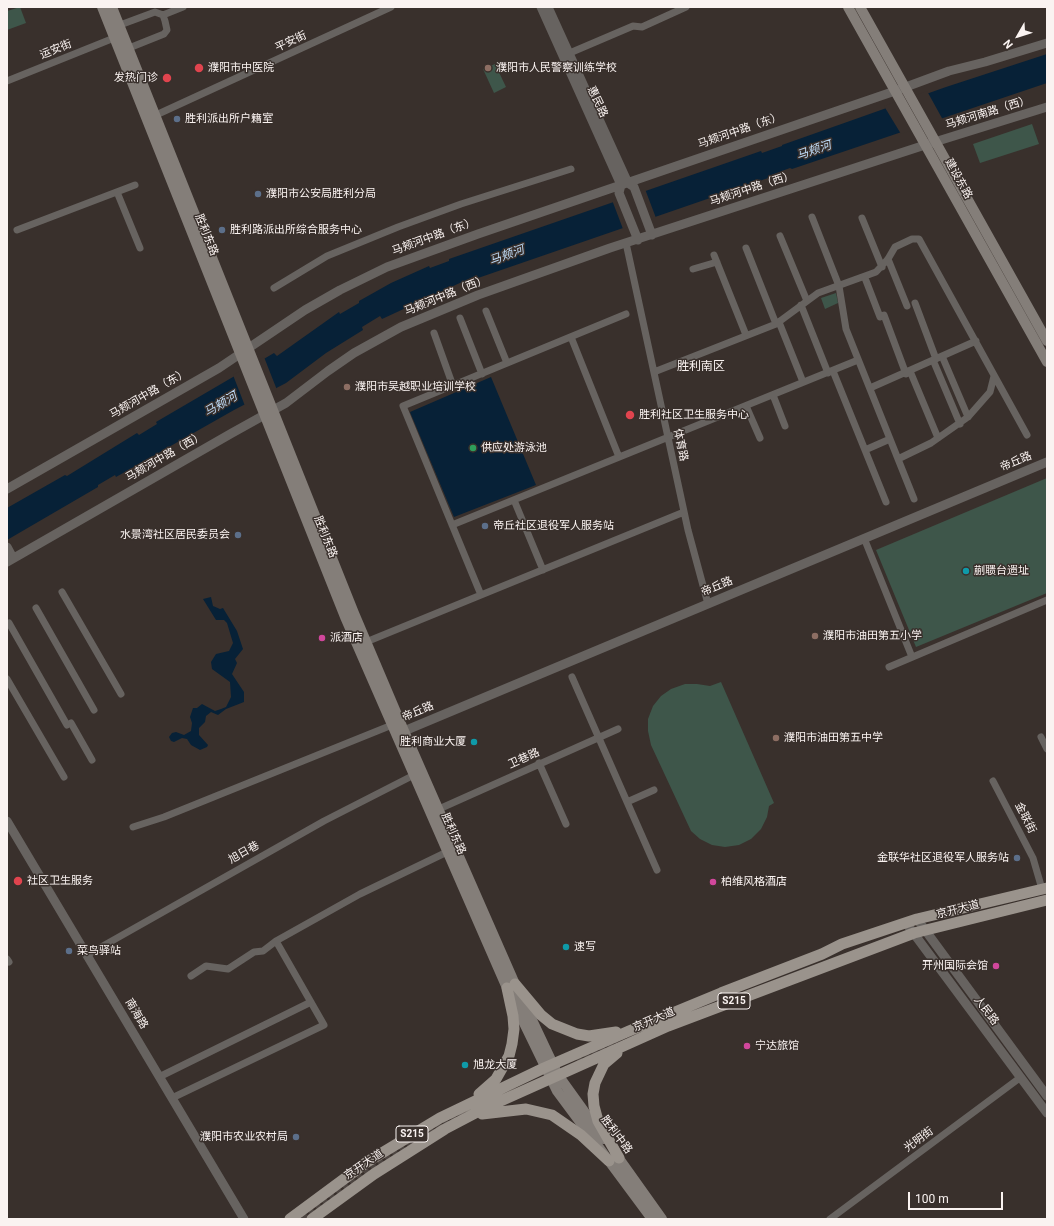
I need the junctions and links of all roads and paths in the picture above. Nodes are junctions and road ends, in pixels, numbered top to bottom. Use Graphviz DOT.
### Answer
graph roads {
  1 [pos="102,7"];
  2 [pos="112,7"];
  3 [pos="183,7"];
  4 [pos="391,7"];
  5 [pos="541,7"];
  6 [pos="548,7"];
  7 [pos="686,7"];
  8 [pos="848,7"];
  9 [pos="860,7"];
  10 [pos="163,15"];
  11 [pos="120,25"];
  12 [pos="114,38"];
  13 [pos="1047,43"];
  14 [pos="129,48"];
  15 [pos="566,55"];
  16 [pos="7,81"];
  17 [pos="906,89"];
  18 [pos="896,93"];
  19 [pos="1047,108"];
  20 [pos="156,115"];
  21 [pos="934,138"];
  22 [pos="924,142"];
  23 [pos="571,169"];
  24 [pos="135,185"];
  25 [pos="626,187"];
  26 [pos="117,192"];
  27 [pos="812,217"];
  28 [pos="862,218"];
  29 [pos="17,230"];
  30 [pos="651,232"];
  31 [pos="780,236"];
  32 [pos="637,238"];
  33 [pos="626,244"];
  34 [pos="140,248"];
  35 [pos="746,248"];
  36 [pos="888,258"];
  37 [pos="882,267"];
  38 [pos="693,269"];
  39 [pos="865,278"];
  40 [pos="839,286"];
  41 [pos="274,288"];
  42 [pos="804,303"];
  43 [pos="915,303"];
  44 [pos="907,306"];
  45 [pos="486,311"];
  46 [pos="626,314"];
  47 [pos="460,318"];
  48 [pos="778,323"];
  49 [pos="434,333"];
  50 [pos="746,335"];
  51 [pos="571,337"];
  52 [pos="976,341"];
  53 [pos="1047,341"];
  54 [pos="244,350"];
  55 [pos="937,358"];
  56 [pos="858,360"];
  57 [pos="1047,362"];
  58 [pos="507,363"];
  59 [pos="654,372"];
  60 [pos="831,372"];
  61 [pos="908,373"];
  62 [pos="482,374"];
  63 [pos="994,376"];
  64 [pos="803,382"];
  65 [pos="452,386"];
  66 [pos="870,388"];
  67 [pos="773,395"];
  68 [pos="746,406"];
  69 [pos="267,411"];
  70 [pos="968,417"];
  71 [pos="960,424"];
  72 [pos="785,426"];
  73 [pos="1027,435"];
  74 [pos="667,437"];
  75 [pos="760,438"];
  76 [pos="938,438"];
  77 [pos="890,439"];
  78 [pos="865,450"];
  79 [pos="619,457"];
  80 [pos="898,459"];
  81 [pos="1047,462"];
  82 [pos="7,489"];
  83 [pos="914,499"];
  84 [pos="514,500"];
  85 [pos="886,502"];
  86 [pos="684,512"];
  87 [pos="452,525"];
  88 [pos="864,538"];
  89 [pos="7,547"];
  90 [pos="10,560"];
  91 [pos="543,570"];
  92 [pos="62,592"];
  93 [pos="481,595"];
  94 [pos="1047,600"];
  95 [pos="708,604"];
  96 [pos="36,608"];
  97 [pos="9,623"];
  98 [pos="366,642"];
  99 [pos="912,657"];
  100 [pos="889,666"];
  101 [pos="572,677"];
  102 [pos="7,679"];
  103 [pos="121,694"];
  104 [pos="94,710"];
  105 [pos="618,729"];
  106 [pos="397,730"];
  107 [pos="1041,737"];
  108 [pos="599,738"];
  109 [pos="1047,749"];
  110 [pos="92,760"];
  111 [pos="540,764"];
  112 [pos="414,776"];
  113 [pos="64,777"];
  114 [pos="993,781"];
  115 [pos="654,790"];
  116 [pos="627,802"];
  117 [pos="439,809"];
  118 [pos="7,821"];
  119 [pos="566,824"];
  120 [pos="133,827"];
  121 [pos="447,852"];
  122 [pos="657,870"];
  123 [pos="1044,889"];
  124 [pos="1047,900"];
  125 [pos="911,921"];
  126 [pos="919,932"];
  127 [pos="276,941"];
  128 [pos="87,955"];
  129 [pos="191,976"];
  130 [pos="511,986"];
  131 [pos="311,1002"];
  132 [pos="629,1031"];
  133 [pos="624,1046"];
  134 [pos="549,1066"];
  135 [pos="159,1077"];
  136 [pos="554,1077"];
  137 [pos="1021,1078"];
  138 [pos="1047,1096"];
  139 [pos="172,1098"];
  140 [pos="459,1108"];
  141 [pos="1047,1113"];
  142 [pos="470,1116"];
  143 [pos="614,1160"];
  144 [pos="244,1219"];
  145 [pos="290,1219"];
  146 [pos="312,1219"];
  147 [pos="652,1219"];
  148 [pos="662,1219"];
  149 [pos="830,1219"];
  1 -- 12 [label="main road, 胜利东路"];
  2 -- 11 [label="main road, 胜利东路"];
  3 -- 10 [label="street"];
  4 -- 20 [label="street, 平安街"];
  5 -- 15 [label="street, 惠民路"];
  6 -- 15 [label="street, 惠民路"];
  7 -- 15 [label="street"];
  8 -- 18 [label="main road, 建设东路"];
  9 -- 17 [label="main road, 建设东路"];
  10 -- 11 [label="street"];
  10 -- 14 [label="street"];
  11 -- 14 [label="main road, 胜利东路"];
  12 -- 16 [label="street, 运安街"];
  12 -- 54 [label="main road, 胜利东路"];
  13 -- 17 [label="street, 马颊河中路（东）"];
  14 -- 20 [label="main road, 胜利东路"];
  15 -- 25 [label="street, 惠民路"];
  17 -- 18 [label="street, 马颊河中路（东）"];
  17 -- 21 [label="main road, 建设东路"];
  18 -- 22 [label="main road, 建设东路"];
  18 -- 25 [label="street, 马颊河中路（东）"];
  19 -- 21 [label="street, 马颊河南路（西）"];
  20 -- 54 [label="main road, 胜利东路"];
  21 -- 22 [label="street, 马颊河中路（西）"];
  21 -- 53 [label="main road, 建设东路"];
  22 -- 30 [label="street, 马颊河中路（西）"];
  22 -- 57 [label="main road, 建设东路"];
  23 -- 41 [label="street"];
  24 -- 26 [label="street"];
  25 -- 30 [label="street"];
  25 -- 32 [label="street"];
  25 -- 54 [label="street, 马颊河中路（东）"];
  26 -- 29 [label="street"];
  26 -- 34 [label="street"];
  27 -- 40 [label="street"];
  28 -- 37 [label="street"];
  30 -- 32 [label="street, 马颊河中路（西）"];
  31 -- 42 [label="street"];
  32 -- 33 [label="street, 马颊河中路（西）"];
  33 -- 59 [label="street, 体育路"];
  33 -- 69 [label="street, 马颊河中路（西）"];
  35 -- 48 [label="street"];
  36 -- 37 [label="street"];
  36 -- 44 [label="street"];
  36 -- 52 [label="street"];
  37 -- 39 [label="street"];
  38 -- 50 [label="street"];
  39 -- 40 [label="street"];
  39 -- 61 [label="street"];
  40 -- 42 [label="street"];
  40 -- 56 [label="street"];
  42 -- 48 [label="street"];
  42 -- 60 [label="street"];
  43 -- 55 [label="street"];
  45 -- 58 [label="street"];
  46 -- 51 [label="street"];
  47 -- 62 [label="street"];
  48 -- 50 [label="street"];
  48 -- 64 [label="street"];
  49 -- 65 [label="street"];
  50 -- 59 [label="street"];
  51 -- 58 [label="street"];
  51 -- 79 [label="street"];
  52 -- 55 [label="street"];
  52 -- 63 [label="street"];
  54 -- 69 [label="main road, 胜利东路"];
  54 -- 82 [label="street, 马颊河中路（东）"];
  55 -- 61 [label="street"];
  55 -- 70 [label="street"];
  55 -- 71 [label="street"];
  56 -- 60 [label="street"];
  56 -- 66 [label="street"];
  58 -- 62 [label="street"];
  59 -- 74 [label="street, 体育路"];
  60 -- 64 [label="street"];
  60 -- 78 [label="street"];
  61 -- 66 [label="street"];
  61 -- 76 [label="street"];
  62 -- 65 [label="street"];
  63 -- 70 [label="street"];
  63 -- 73 [label="street"];
  64 -- 67 [label="street"];
  65 -- 87 [label="street"];
  66 -- 77 [label="street"];
  67 -- 68 [label="street"];
  67 -- 72 [label="street"];
  68 -- 74 [label="street"];
  68 -- 75 [label="street"];
  69 -- 90 [label="street, 马颊河中路（西）"];
  69 -- 98 [label="main road, 胜利东路"];
  69 -- 106 [label="main road, 胜利东路"];
  70 -- 71 [label="street"];
  71 -- 76 [label="street"];
  74 -- 79 [label="street"];
  74 -- 86 [label="street, 体育路"];
  76 -- 80 [label="street"];
  77 -- 78 [label="street"];
  77 -- 80 [label="street"];
  78 -- 85 [label="street"];
  79 -- 84 [label="street"];
  80 -- 83 [label="street"];
  81 -- 88 [label="street, 帝丘路"];
  84 -- 87 [label="street"];
  84 -- 91 [label="street"];
  86 -- 91 [label="street"];
  86 -- 95 [label="street, 体育路"];
  87 -- 93 [label="street"];
  88 -- 95 [label="street, 帝丘路"];
  88 -- 99 [label="street"];
  89 -- 90 [label="street"];
  91 -- 93 [label="street"];
  92 -- 103 [label="street"];
  93 -- 98 [label="street"];
  94 -- 99 [label="street"];
  95 -- 106 [label="street, 帝丘路"];
  96 -- 104 [label="street"];
  97 -- 110 [label="street"];
  98 -- 106 [label="main road, 胜利东路"];
  99 -- 100 [label="street"];
  101 -- 108 [label="street"];
  102 -- 113 [label="street"];
  105 -- 108 [label="street, 卫巷路"];
  106 -- 112 [label="main road, 胜利东路"];
  106 -- 117 [label="main road, 胜利东路"];
  106 -- 120 [label="street"];
  107 -- 109 [label="street"];
  108 -- 111 [label="street, 卫巷路"];
  108 -- 116 [label="street"];
  111 -- 117 [label="street, 卫巷路"];
  111 -- 119 [label="street"];
  112 -- 121 [label="main road, 胜利东路"];
  112 -- 128 [label="street, 旭日巷"];
  114 -- 123 [label="street, 金联街"];
  115 -- 116 [label="street"];
  116 -- 122 [label="street"];
  117 -- 130 [label="main road, 胜利东路"];
  118 -- 128 [label="street, 南海路"];
  121 -- 127 [label="street"];
  121 -- 130 [label="main road, 胜利东路"];
  123 -- 125 [label="main road, 京开大道 / S215"];
  124 -- 126 [label="main road, 京开大道 / S215"];
  125 -- 126 [label="street, 人民路"];
  125 -- 132 [label="main road, 京开大道 / S215"];
  126 -- 133 [label="main road, 京开大道 / S215"];
  126 -- 137 [label="street, 人民路"];
  126 -- 138 [label="street, 人民路"];
  127 -- 129 [label="street"];
  127 -- 131 [label="street"];
  128 -- 135 [label="street, 南海路"];
  130 -- 132 [label="main road"];
  130 -- 134 [label="main road, 胜利东路"];
  130 -- 140 [label="main road"];
  131 -- 135 [label="street"];
  131 -- 139 [label="street"];
  132 -- 134 [label="main road, 京开大道 / S215"];
  133 -- 136 [label="main road, 京开大道 / S215"];
  133 -- 143 [label="main road"];
  134 -- 136 [label="main road, 胜利中路"];
  134 -- 140 [label="main road, 京开大道 / S215"];
  135 -- 139 [label="street, 南海路"];
  136 -- 142 [label="main road, 京开大道 / S215"];
  136 -- 143 [label="main road, 胜利中路"];
  137 -- 141 [label="street, 人民路"];
  137 -- 149 [label="street, 光明街"];
  139 -- 144 [label="street, 南海路"];
  140 -- 145 [label="main road, 京开大道 / S215"];
  142 -- 143 [label="main road"];
  142 -- 146 [label="main road, 京开大道 / S215"];
  143 -- 147 [label="main road, 胜利中路"];
  143 -- 148 [label="main road, 胜利中路"];
}
